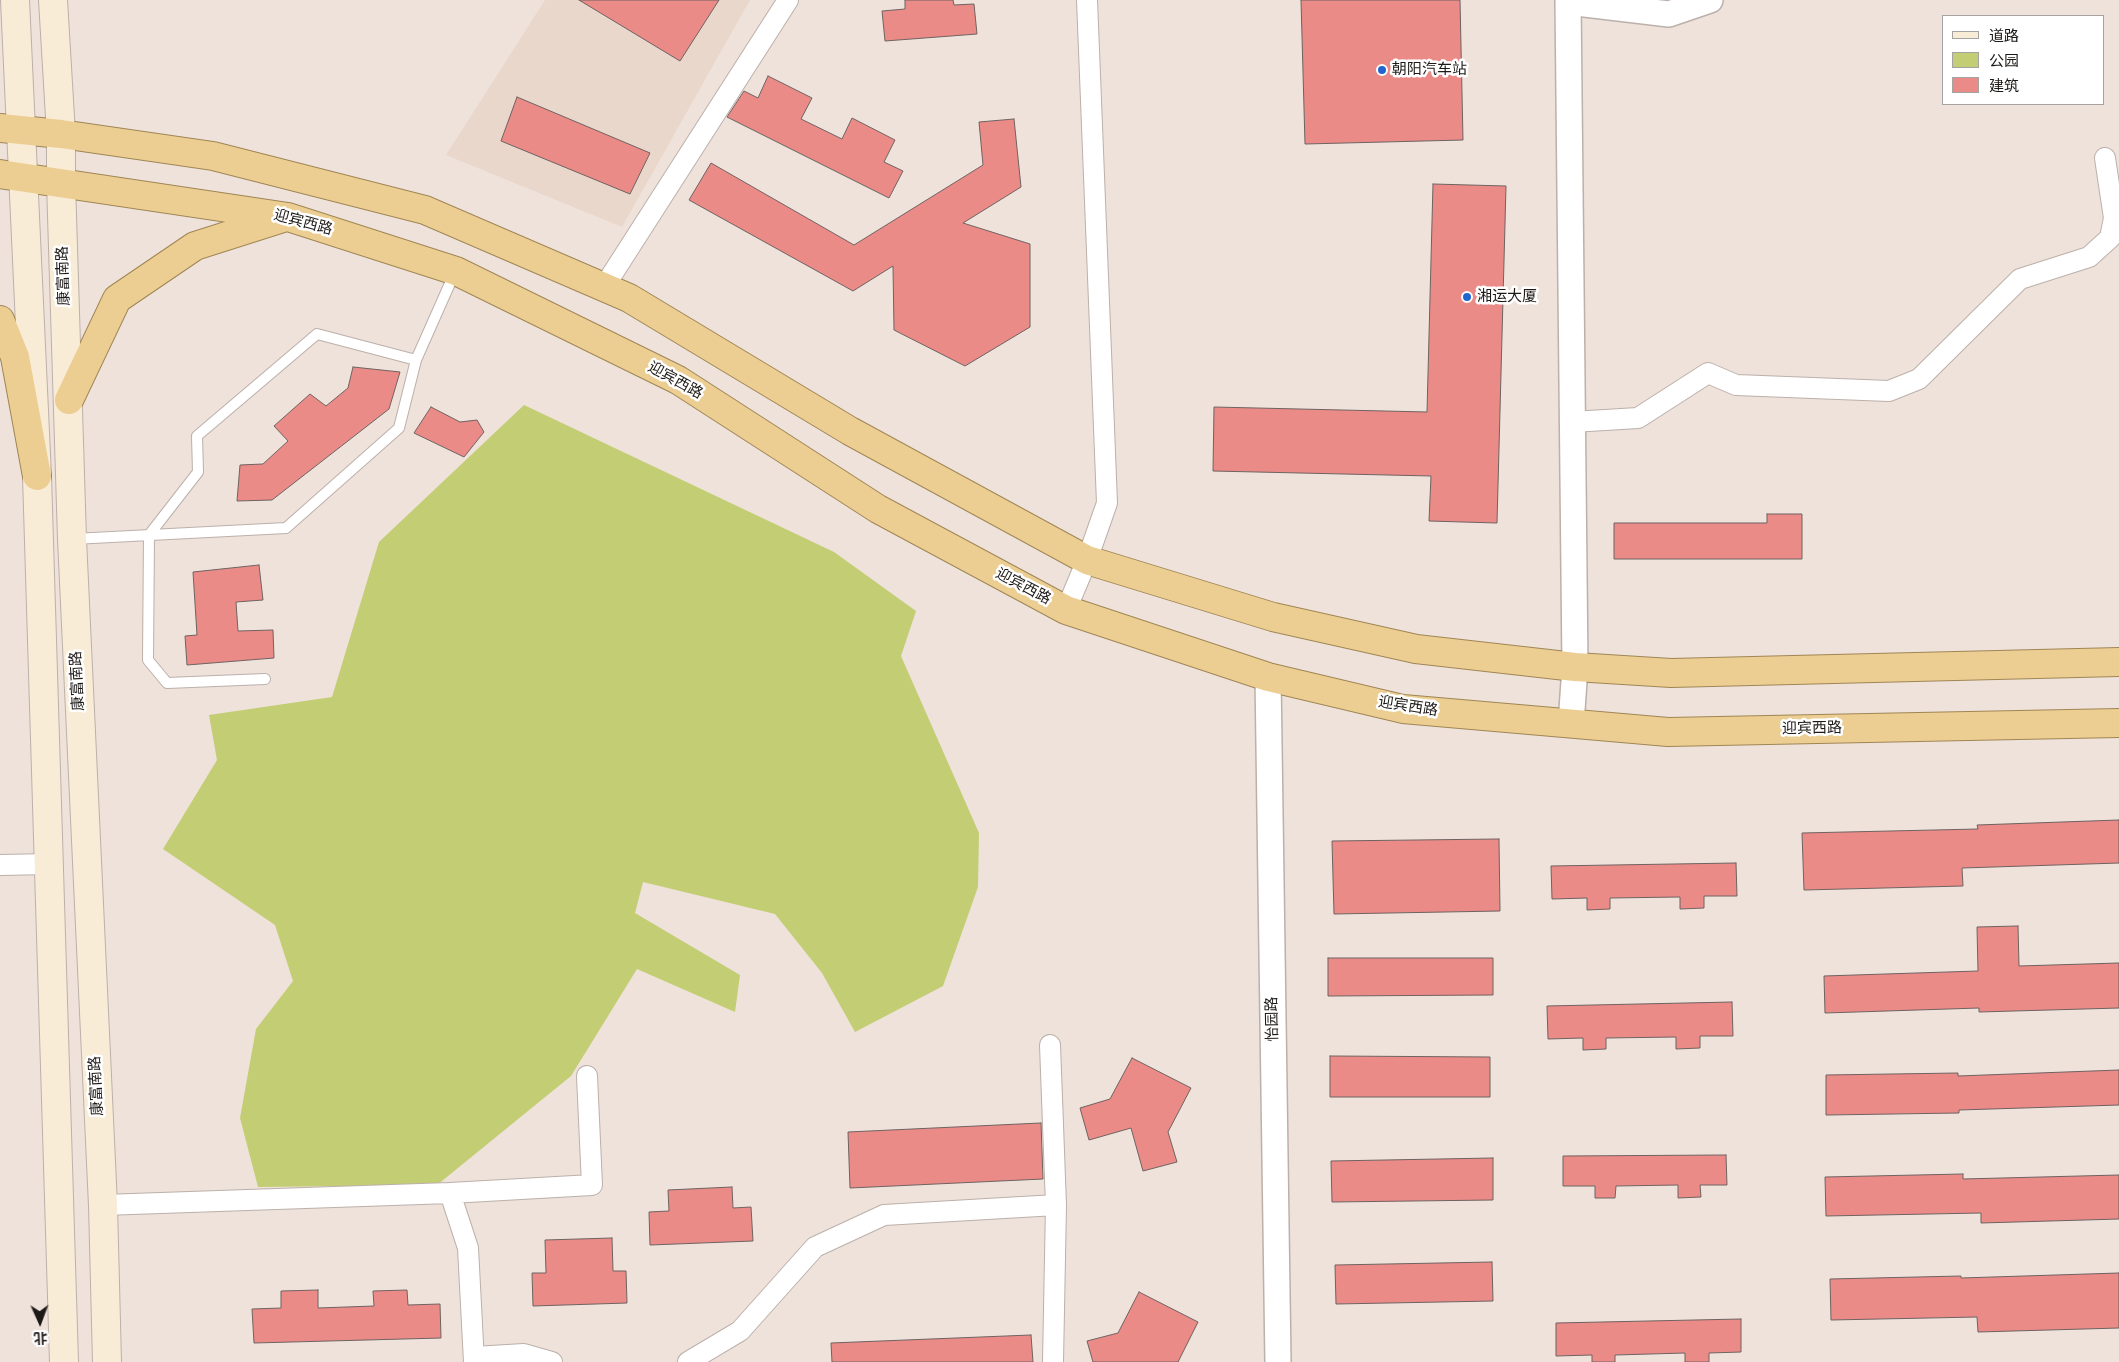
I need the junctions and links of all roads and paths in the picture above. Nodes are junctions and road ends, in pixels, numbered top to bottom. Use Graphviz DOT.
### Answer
graph roads {
  1 [pos="15,0"];
  2 [pos="53,0"];
  3 [pos="788,0"];
  4 [pos="1088,0"];
  5 [pos="1710,0"];
  6 [pos="1568,1"];
  7 [pos="11,129"];
  8 [pos="61,134"];
  9 [pos="2105,158"];
  10 [pos="12,175"];
  11 [pos="61,183"];
  12 [pos="288,217"];
  13 [pos="456,271"];
  14 [pos="604,287"];
  15 [pos="0,320"];
  16 [pos="416,360"];
  17 [pos="69,400"];
  18 [pos="1572,422"];
  19 [pos="37,476"];
  20 [pos="149,535"];
  21 [pos="72,539"];
  22 [pos="1087,560"];
  23 [pos="1066,610"];
  24 [pos="2119,662"];
  25 [pos="1575,667"];
  26 [pos="1268,677"];
  27 [pos="265,679"];
  28 [pos="2119,723"];
  29 [pos="1571,724"];
  30 [pos="50,864"];
  31 [pos="0,865"];
  32 [pos="1050,1045"];
  33 [pos="587,1076"];
  34 [pos="450,1194"];
  35 [pos="103,1205"];
  36 [pos="1056,1205"];
  37 [pos="474,1359"];
  38 [pos="64,1362"];
  39 [pos="107,1362"];
  40 [pos="552,1362"];
  41 [pos="688,1362"];
  42 [pos="1053,1362"];
  43 [pos="1278,1362"];
  1 -- 7 [label="main road"];
  2 -- 8 [label="main road, 康富南路"];
  3 -- 14 [label="street"];
  4 -- 22 [label="street"];
  5 -- 6 [label="street"];
  6 -- 18 [label="street"];
  7 -- 8 [label="highway"];
  7 -- 10 [label="main road"];
  8 -- 11 [label="main road, 康富南路"];
  8 -- 14 [label="highway"];
  9 -- 18 [label="street"];
  10 -- 11 [label="highway, 迎宾西路"];
  10 -- 19 [label="main road"];
  11 -- 12 [label="highway, 迎宾西路"];
  11 -- 17 [label="main road, 康富南路"];
  12 -- 13 [label="highway, 迎宾西路"];
  12 -- 17 [label="highway"];
  13 -- 16 [label="lane"];
  13 -- 23 [label="highway, 迎宾西路"];
  14 -- 22 [label="highway"];
  15 -- 19 [label="highway"];
  16 -- 20 [label="lane"];
  16 -- 20 [label="lane"];
  17 -- 21 [label="main road, 康富南路"];
  18 -- 25 [label="street"];
  19 -- 30 [label="main road"];
  20 -- 21 [label="lane"];
  20 -- 27 [label="lane"];
  21 -- 35 [label="main road, 康富南路"];
  22 -- 23 [label="street"];
  22 -- 25 [label="highway"];
  23 -- 26 [label="highway, 迎宾西路"];
  24 -- 25 [label="highway"];
  25 -- 29 [label="street"];
  26 -- 29 [label="highway, 迎宾西路"];
  26 -- 43 [label="street, 怡园路"];
  28 -- 29 [label="highway, 迎宾西路"];
  30 -- 31 [label="street"];
  30 -- 38 [label="main road"];
  32 -- 36 [label="street"];
  33 -- 34 [label="street"];
  34 -- 35 [label="street"];
  34 -- 37 [label="street"];
  35 -- 39 [label="main road, 康富南路"];
  36 -- 41 [label="street"];
  36 -- 42 [label="street"];
  37 -- 40 [label="street"];
}
